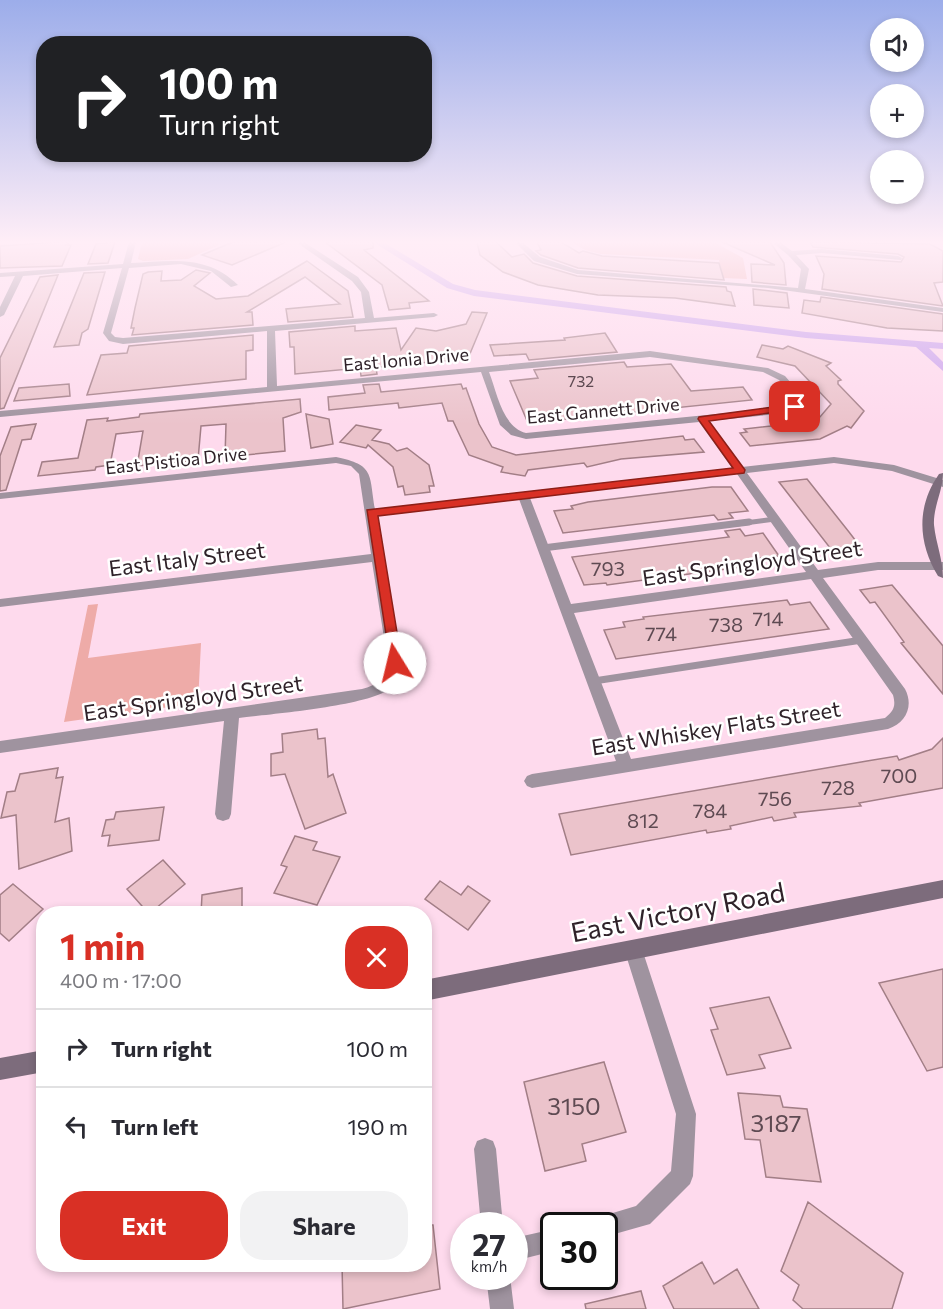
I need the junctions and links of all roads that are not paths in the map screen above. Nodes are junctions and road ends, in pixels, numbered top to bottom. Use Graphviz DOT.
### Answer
graph roads {
  1 [pos="116,303"];
  2 [pos="366,303"];
  3 [pos="891,303"];
  4 [pos="943,310"];
  5 [pos="434,315"];
  6 [pos="370,321"];
  7 [pos="271,329"];
  8 [pos="484,369"];
  9 [pos="272,389"];
  10 [pos="798,402"];
  11 [pos="0,414"];
  12 [pos="702,419"];
  13 [pos="740,470"];
  14 [pos="941,481"];
  15 [pos="523,495"];
  16 [pos="0,496"];
  17 [pos="371,513"];
  18 [pos="775,519"];
  19 [pos="543,548"];
  20 [pos="378,557"];
  21 [pos="942,568"];
  22 [pos="815,575"];
  23 [pos="0,603"];
  24 [pos="567,609"];
  25 [pos="862,640"];
  26 [pos="594,681"];
  27 [pos="232,713"];
  28 [pos="0,747"];
  29 [pos="626,766"];
  30 [pos="532,781"];
  31 [pos="223,814"];
  32 [pos="943,889"];
  33 [pos="634,952"];
  34 [pos="432,990"];
  35 [pos="36,1062"];
  36 [pos="0,1069"];
  37 [pos="485,1149"];
  38 [pos="491,1212"];
  39 [pos="618,1222"];
  40 [pos="500,1290"];
  41 [pos="502,1309"];
  1 -- 7 [label="street"];
  2 -- 6 [label="street"];
  3 -- 4 [label="street"];
  5 -- 6 [label="street"];
  6 -- 7 [label="street"];
  7 -- 9 [label="street"];
  8 -- 9 [label="street, East Ionia Drive"];
  8 -- 10 [label="street, East Ionia Drive"];
  8 -- 12 [label="street, East Gannett Drive"];
  9 -- 11 [label="street, East Ionia Drive"];
  10 -- 12 [label="street, East Gannett Drive"];
  12 -- 13 [label="street"];
  13 -- 14 [label="street"];
  13 -- 15 [label="street"];
  13 -- 18 [label="street"];
  14 -- 21 [label="main road"];
  15 -- 17 [label="street"];
  15 -- 19 [label="street"];
  16 -- 17 [label="street, East Pistioa Drive"];
  17 -- 20 [label="street"];
  18 -- 19 [label="lane"];
  18 -- 22 [label="street"];
  19 -- 24 [label="street"];
  20 -- 23 [label="street, East Italy Street"];
  20 -- 27 [label="street, East Springloyd Street"];
  21 -- 22 [label="street, East Springloyd Street"];
  22 -- 24 [label="street, East Springloyd Street"];
  22 -- 25 [label="street"];
  24 -- 26 [label="street"];
  25 -- 26 [label="lane"];
  25 -- 29 [label="street, East Whiskey Flats Street"];
  26 -- 29 [label="street"];
  27 -- 28 [label="street, East Springloyd Street"];
  27 -- 31 [label="street"];
  29 -- 30 [label="street, East Whiskey Flats Street"];
  32 -- 33 [label="main road, East Victory Road"];
  33 -- 34 [label="main road, East Victory Road"];
  33 -- 39 [label="street"];
  35 -- 36 [label="main road"];
  37 -- 38 [label="street"];
  40 -- 41 [label="street"];
}
